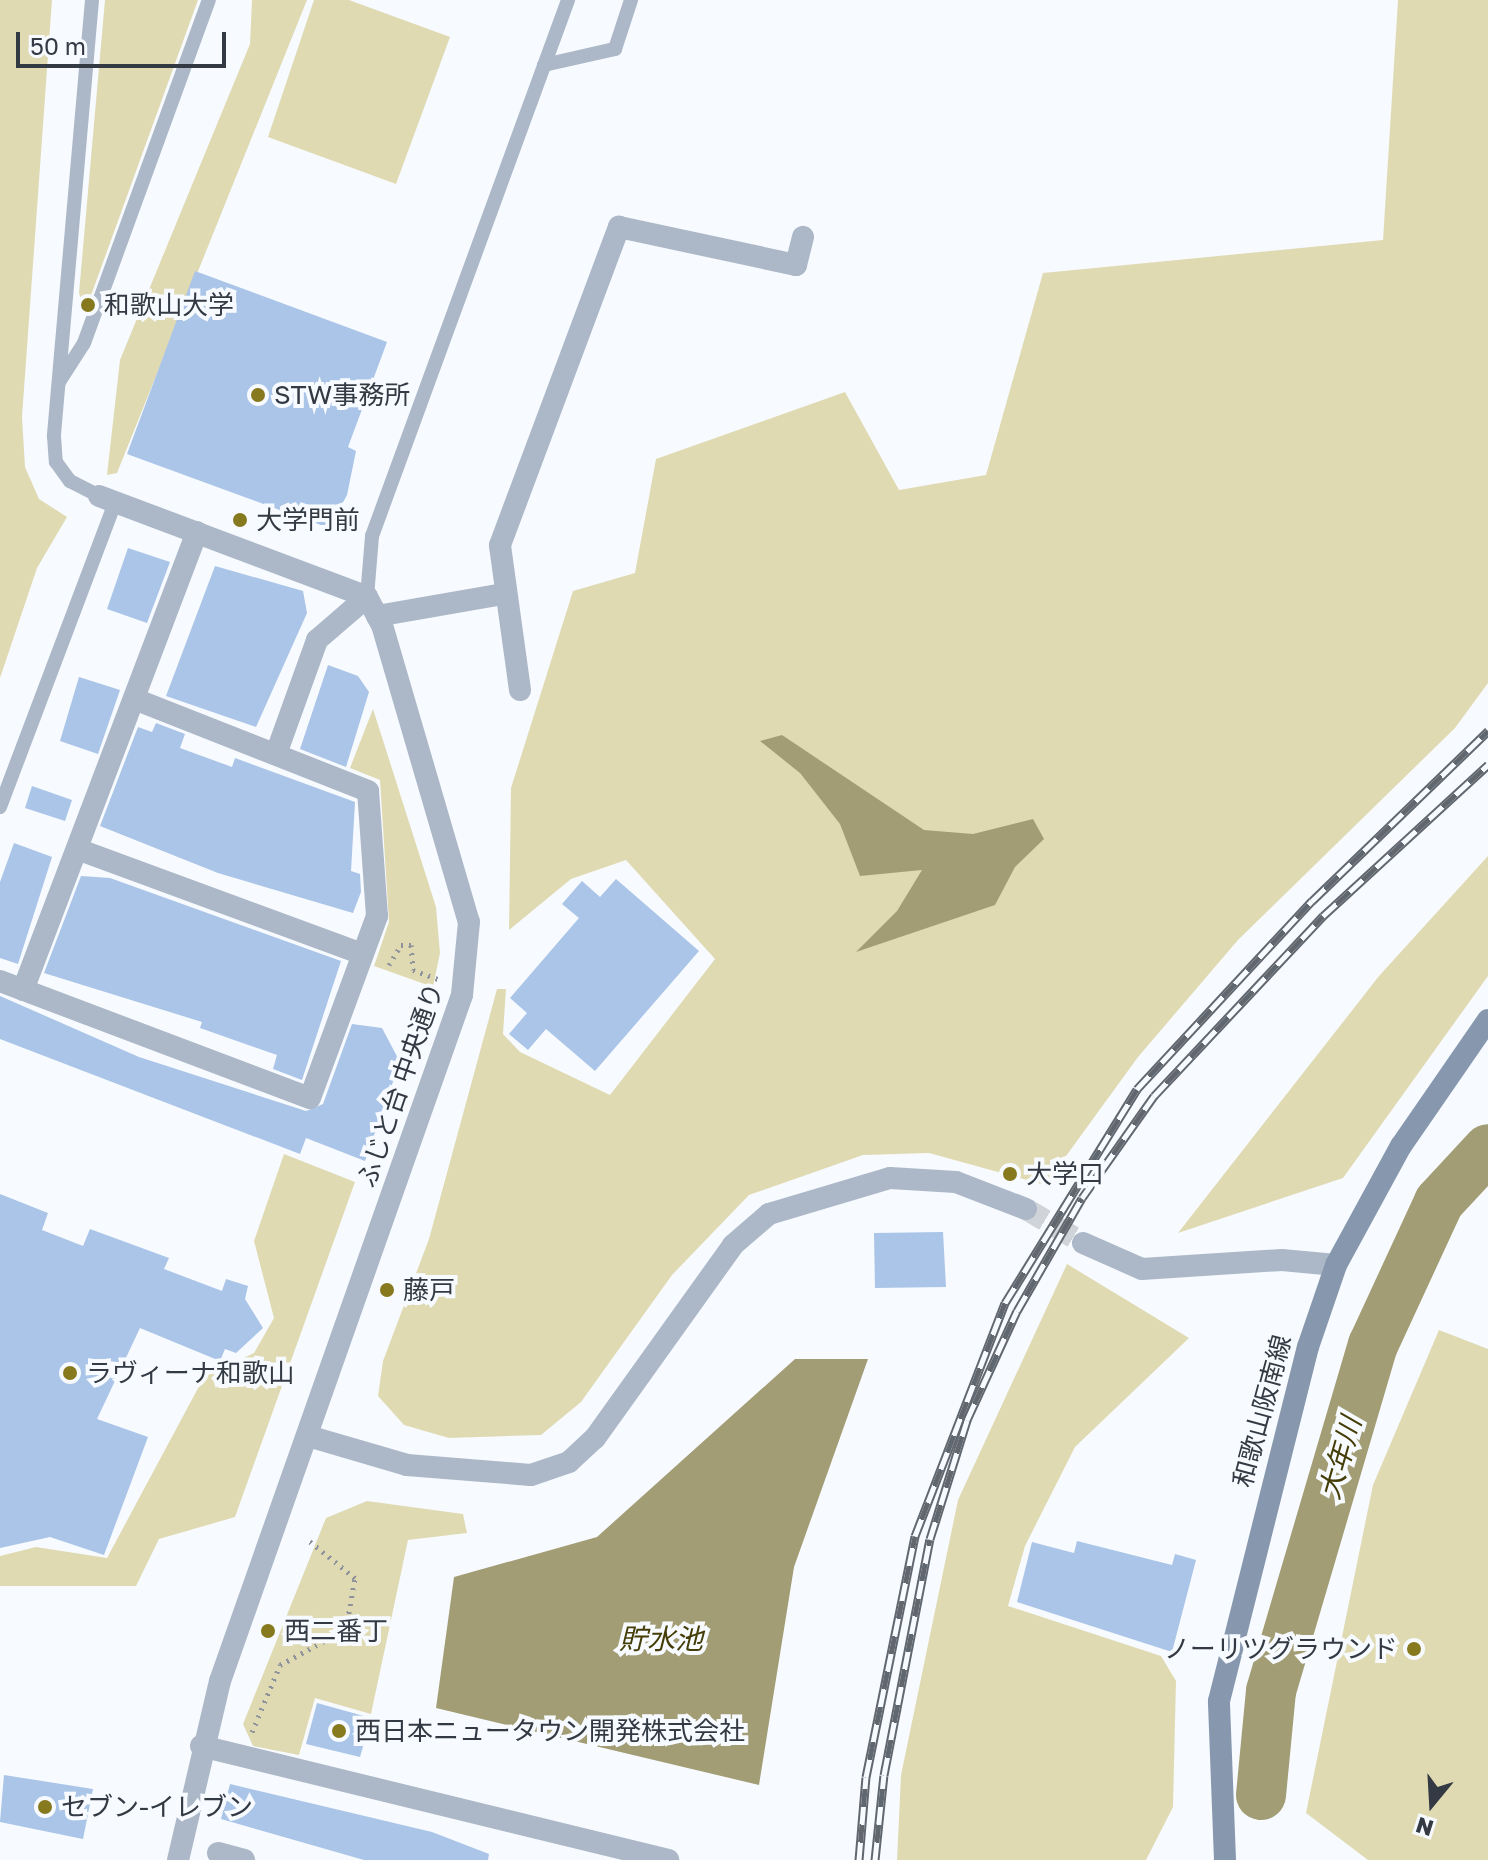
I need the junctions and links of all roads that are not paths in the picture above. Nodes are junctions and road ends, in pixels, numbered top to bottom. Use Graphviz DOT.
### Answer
graph roads {
  1 [pos="92,0"];
  2 [pos="209,0"];
  3 [pos="568,0"];
  4 [pos="631,0"];
  5 [pos="544,65"];
  6 [pos="803,237"];
  7 [pos="57,386"];
  8 [pos="107,499"];
  9 [pos="197,532"];
  10 [pos="503,594"];
  11 [pos="372,607"];
  12 [pos="520,690"];
  13 [pos="134,699"];
  14 [pos="276,754"];
  15 [pos="0,807"];
  16 [pos="77,849"];
  17 [pos="362,954"];
  18 [pos="0,981"];
  19 [pos="23,990"];
  20 [pos="1488,1020"];
  21 [pos="1026,1209"];
  22 [pos="1083,1243"];
  23 [pos="1336,1265"];
  24 [pos="308,1436"];
  25 [pos="201,1746"];
  26 [pos="218,1853"];
  27 [pos="178,1860"];
  28 [pos="244,1860"];
  29 [pos="668,1860"];
  30 [pos="1225,1860"];
  1 -- 7 [label="lane"];
  2 -- 7 [label="lane"];
  3 -- 5 [label="lane"];
  4 -- 5 [label="lane"];
  5 -- 11 [label="lane"];
  6 -- 10 [label="street"];
  7 -- 8 [label="lane"];
  8 -- 9 [label="street"];
  8 -- 15 [label="lane"];
  9 -- 11 [label="street"];
  9 -- 13 [label="street"];
  10 -- 11 [label="street"];
  10 -- 12 [label="street"];
  11 -- 14 [label="street"];
  11 -- 24 [label="street, ふじと台 中央通り"];
  13 -- 14 [label="street"];
  13 -- 16 [label="street"];
  14 -- 17 [label="street"];
  16 -- 17 [label="street"];
  16 -- 19 [label="street"];
  17 -- 19 [label="street"];
  18 -- 19 [label="street"];
  20 -- 23 [label="main road, 和歌山阪南線"];
  21 -- 24 [label="street"];
  22 -- 23 [label="street"];
  23 -- 30 [label="main road, 和歌山阪南線"];
  24 -- 25 [label="street, ふじと台 中央通り"];
  25 -- 27 [label="street, ふじと台 中央通り"];
  25 -- 29 [label="street"];
  26 -- 28 [label="street"];
}
